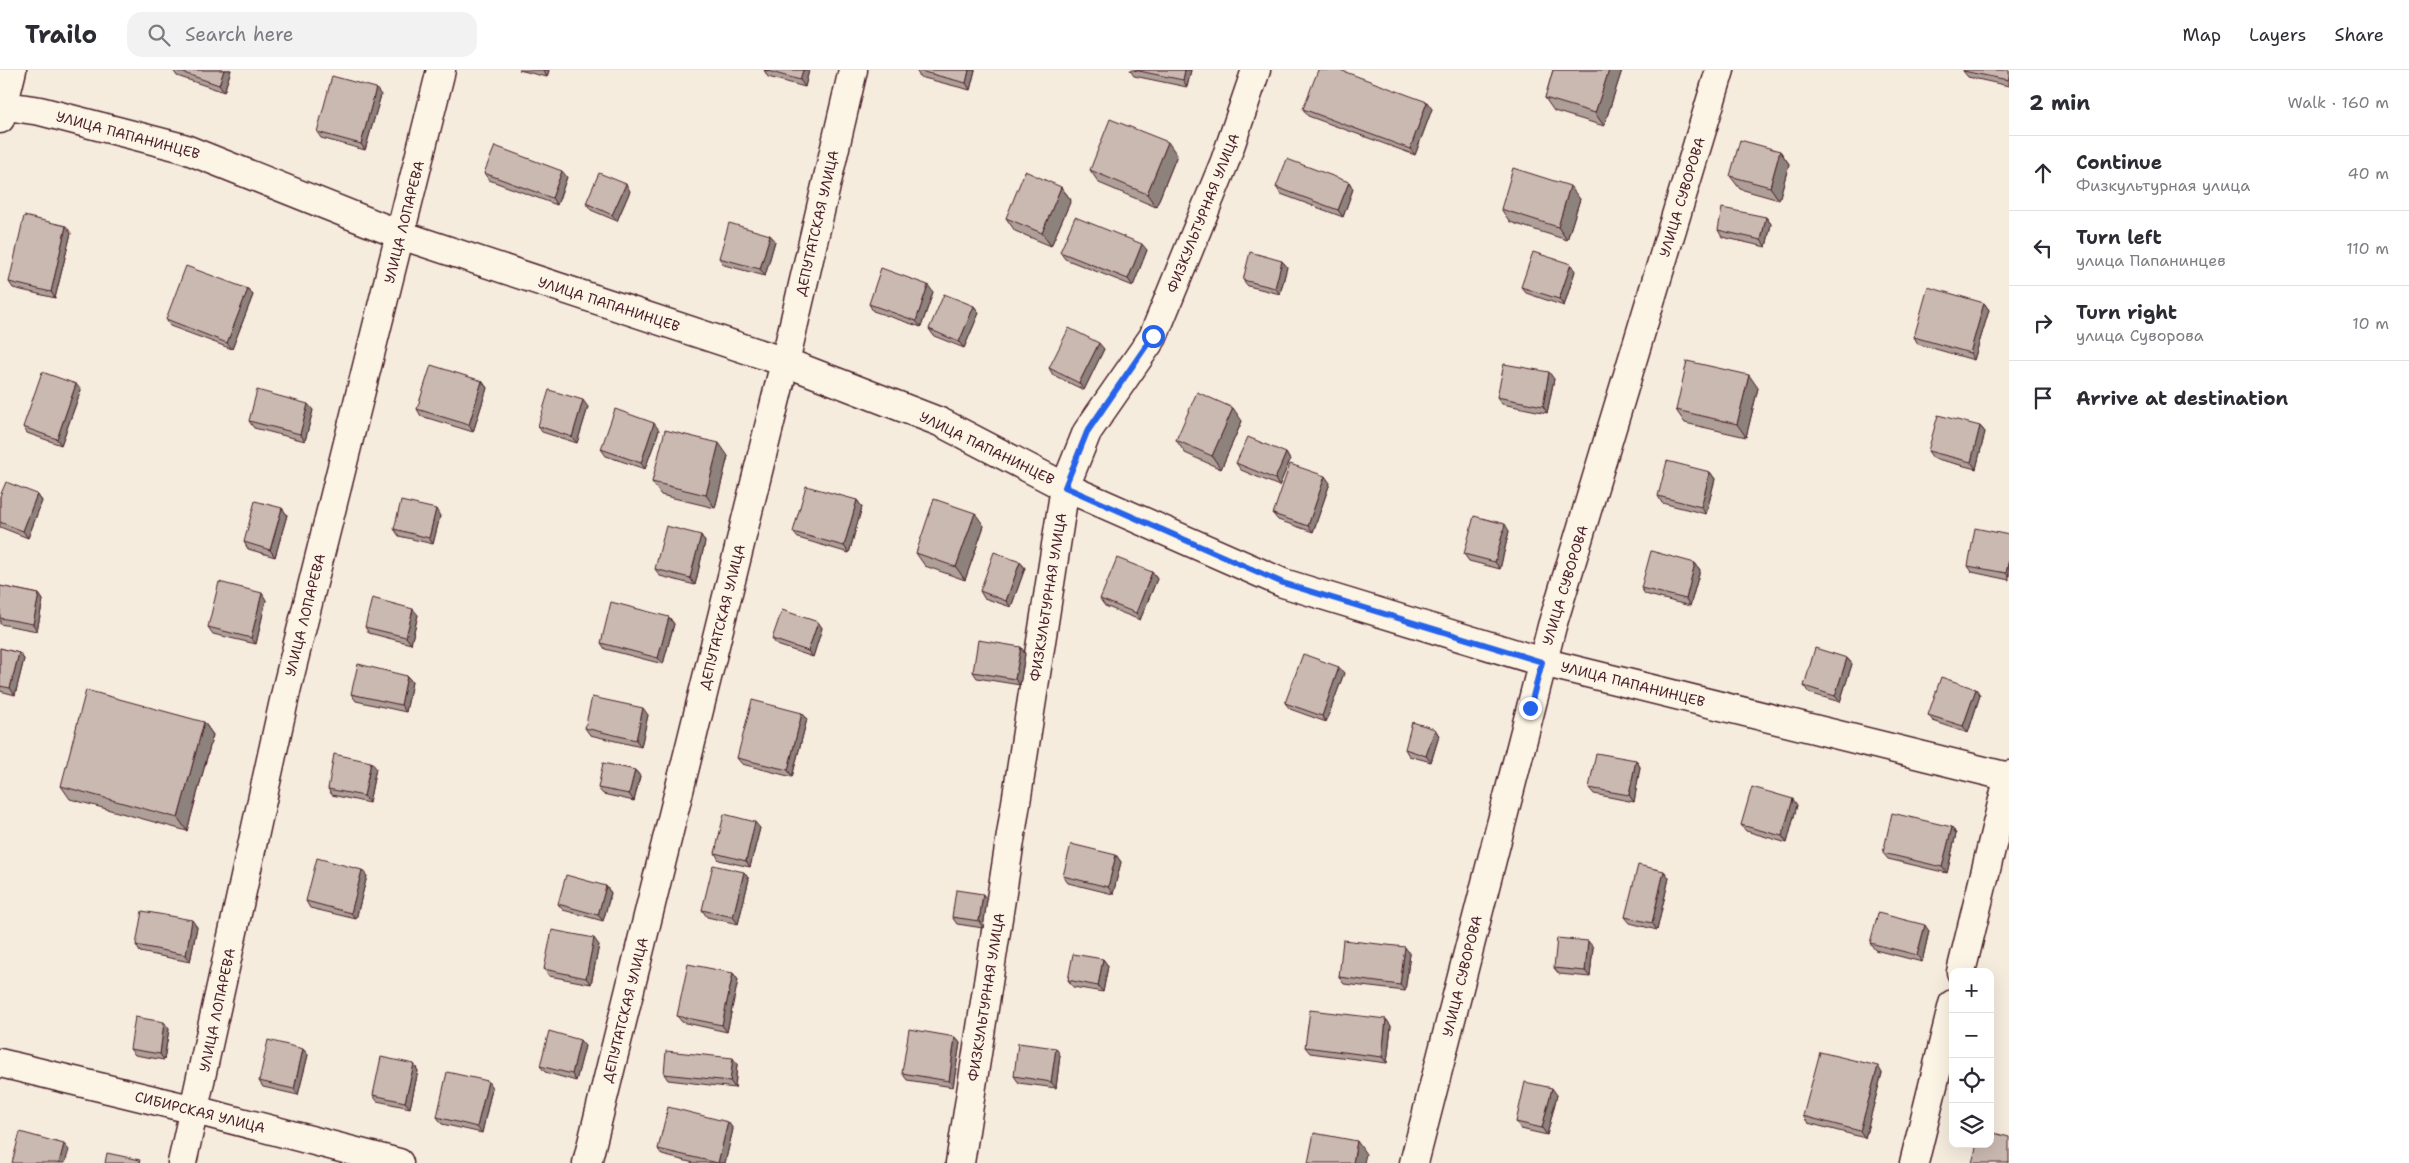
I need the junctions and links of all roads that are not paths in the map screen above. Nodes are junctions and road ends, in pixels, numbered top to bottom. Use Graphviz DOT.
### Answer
graph roads {
  1 [pos="12,70"];
  2 [pos="441,70"];
  3 [pos="853,70"];
  4 [pos="1256,70"];
  5 [pos="1720,70"];
  6 [pos="1,110"];
  7 [pos="401,235"];
  8 [pos="784,362"];
  9 [pos="1065,487"];
  10 [pos="1542,662"];
  11 [pos="2009,776"];
  12 [pos="1962,968"];
  13 [pos="1951,1013"];
  14 [pos="0,1063"];
  15 [pos="195,1110"];
  16 [pos="182,1163"];
  17 [pos="399,1163"];
  18 [pos="587,1163"];
  19 [pos="960,1163"];
  20 [pos="1414,1163"];
  21 [pos="1914,1163"];
  1 -- 6 [label="street"];
  2 -- 7 [label="street, УЛИЦА ЛОПАРЕВА"];
  3 -- 8 [label="street, ДЕПУТАТСКАЯ УЛИЦА"];
  4 -- 9 [label="street, ФИЗКУЛЬТУРНАЯ УЛИЦА"];
  5 -- 10 [label="street, УЛИЦА СУВОРОВА"];
  6 -- 7 [label="street, УЛИЦА ПАПАНИНЦЕВ"];
  7 -- 8 [label="street, УЛИЦА ПАПАНИНЦЕВ"];
  7 -- 15 [label="street, УЛИЦА ЛОПАРЕВА"];
  8 -- 9 [label="street, УЛИЦА ПАПАНИНЦЕВ"];
  8 -- 18 [label="street, ДЕПУТАТСКАЯ УЛИЦА"];
  9 -- 10 [label="street, УЛИЦА ПАПАНИНЦЕВ"];
  9 -- 19 [label="street, ФИЗКУЛЬТУРНАЯ УЛИЦА"];
  10 -- 11 [label="street, УЛИЦА ПАПАНИНЦЕВ"];
  10 -- 20 [label="street, УЛИЦА СУВОРОВА"];
  11 -- 12 [label="street"];
  13 -- 21 [label="street"];
  14 -- 15 [label="street, СИБИРСКАЯ УЛИЦА"];
  15 -- 16 [label="street, УЛИЦА ЛОПАРЕВА"];
  15 -- 17 [label="street, СИБИРСКАЯ УЛИЦА"];
}
